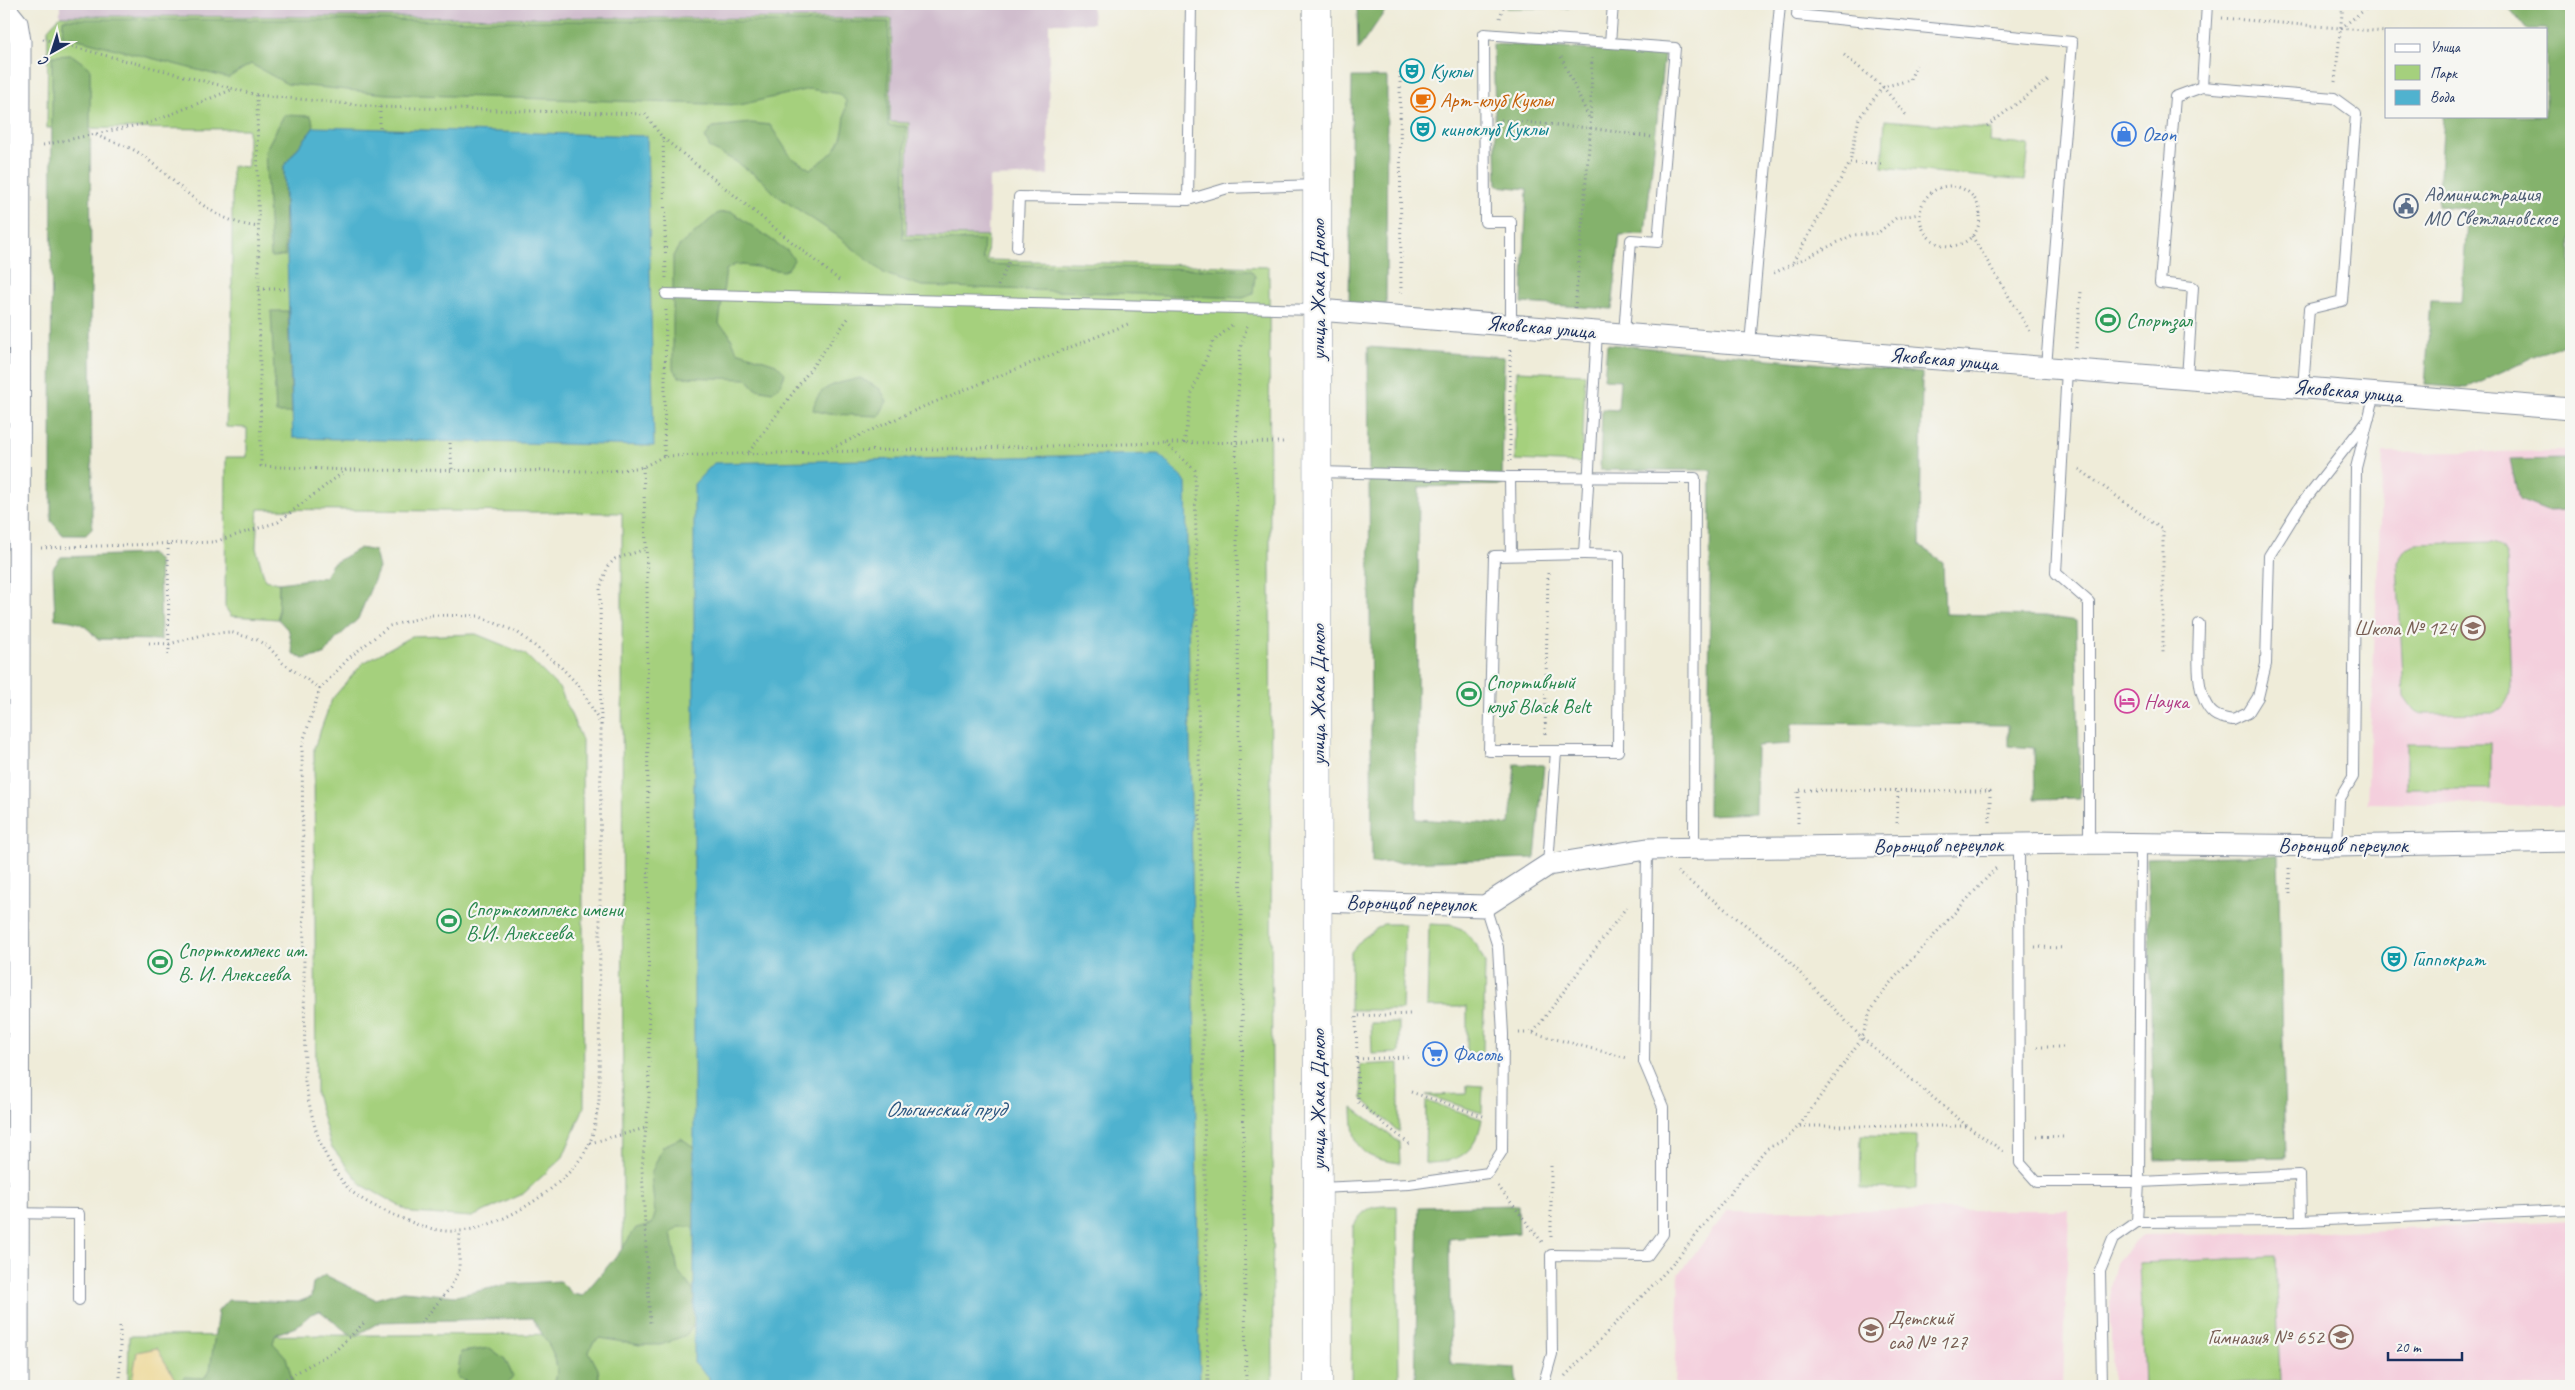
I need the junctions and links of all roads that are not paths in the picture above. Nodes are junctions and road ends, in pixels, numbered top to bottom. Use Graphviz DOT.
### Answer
graph roads {
  1 [pos="1191,4"];
  2 [pos="1318,4"];
  3 [pos="1612,4"];
  4 [pos="1780,4"];
  5 [pos="1798,4"];
  6 [pos="2207,4"];
  7 [pos="6,7"];
  8 [pos="1610,43"];
  9 [pos="2202,87"];
  10 [pos="12,155"];
  11 [pos="1317,185"];
  12 [pos="1188,200"];
  13 [pos="1016,247"];
  14 [pos="666,294"];
  15 [pos="1318,310"];
  16 [pos="1510,324"];
  17 [pos="1597,332"];
  18 [pos="1624,334"];
  19 [pos="1750,344"];
  20 [pos="2053,365"];
  21 [pos="2187,378"];
  22 [pos="2303,388"];
  23 [pos="2375,394"];
  24 [pos="2571,409"];
  25 [pos="2369,418"];
  26 [pos="12,432"];
  27 [pos="1318,472"];
  28 [pos="1510,477"];
  29 [pos="1588,477"];
  30 [pos="1584,554"];
  31 [pos="1511,556"];
  32 [pos="2199,624"];
  33 [pos="1556,751"];
  34 [pos="2571,841"];
  35 [pos="2089,843"];
  36 [pos="2019,844"];
  37 [pos="2141,844"];
  38 [pos="2337,846"];
  39 [pos="1694,848"];
  40 [pos="1647,849"];
  41 [pos="1548,865"];
  42 [pos="1318,901"];
  43 [pos="1485,906"];
  44 [pos="2139,1182"];
  45 [pos="1318,1188"];
  46 [pos="2571,1210"];
  47 [pos="11,1213"];
  48 [pos="2301,1221"];
  49 [pos="2137,1222"];
  50 [pos="79,1300"];
  51 [pos="18,1386"];
  52 [pos="1318,1386"];
  53 [pos="1543,1386"];
  54 [pos="2102,1386"];
  1 -- 12 [label="lane"];
  2 -- 11 [label="street, улица Жака Дюкло"];
  3 -- 8 [label="lane"];
  4 -- 19 [label="lane"];
  5 -- 20 [label="lane"];
  6 -- 9 [label="lane"];
  7 -- 10 [label="street"];
  8 -- 16 [label="lane"];
  8 -- 18 [label="lane"];
  9 -- 21 [label="lane"];
  9 -- 22 [label="lane"];
  10 -- 26 [label="street"];
  11 -- 12 [label="lane"];
  11 -- 15 [label="street, улица Жака Дюкло"];
  12 -- 13 [label="lane"];
  14 -- 15 [label="lane"];
  15 -- 16 [label="street, Яковская улица"];
  15 -- 27 [label="street, улица Жака Дюкло"];
  16 -- 17 [label="street, Яковская улица"];
  17 -- 18 [label="street, Яковская улица"];
  17 -- 29 [label="lane"];
  18 -- 19 [label="street, Яковская улица"];
  19 -- 20 [label="street, Яковская улица"];
  20 -- 21 [label="street, Яковская улица"];
  20 -- 35 [label="lane"];
  21 -- 22 [label="street, Яковская улица"];
  22 -- 23 [label="street, Яковская улица"];
  23 -- 24 [label="street, Яковская улица"];
  23 -- 25 [label="lane"];
  25 -- 32 [label="lane"];
  25 -- 38 [label="lane"];
  26 -- 47 [label="street"];
  27 -- 28 [label="lane"];
  27 -- 42 [label="street, улица Жака Дюкло"];
  28 -- 29 [label="lane"];
  28 -- 31 [label="lane"];
  29 -- 30 [label="lane"];
  29 -- 39 [label="lane"];
  30 -- 31 [label="lane"];
  30 -- 33 [label="lane"];
  31 -- 33 [label="lane"];
  33 -- 41 [label="lane"];
  34 -- 38 [label="street, Воронцов переулок"];
  35 -- 36 [label="street, Воронцов переулок"];
  35 -- 37 [label="street, Воронцов переулок"];
  36 -- 39 [label="street, Воронцов переулок"];
  36 -- 44 [label="lane"];
  37 -- 38 [label="street, Воронцов переулок"];
  37 -- 44 [label="lane"];
  39 -- 40 [label="street, Воронцов переулок"];
  40 -- 41 [label="street, Воронцов переулок"];
  40 -- 53 [label="lane"];
  41 -- 43 [label="street, Воронцов переулок"];
  42 -- 43 [label="street, Воронцов переулок"];
  42 -- 45 [label="street, улица Жака Дюкло"];
  43 -- 45 [label="lane"];
  44 -- 48 [label="lane"];
  44 -- 49 [label="lane"];
  45 -- 52 [label="street, улица Жака Дюкло"];
  46 -- 48 [label="lane"];
  47 -- 50 [label="lane"];
  47 -- 51 [label="street"];
  48 -- 49 [label="lane"];
  49 -- 54 [label="lane"];
}
